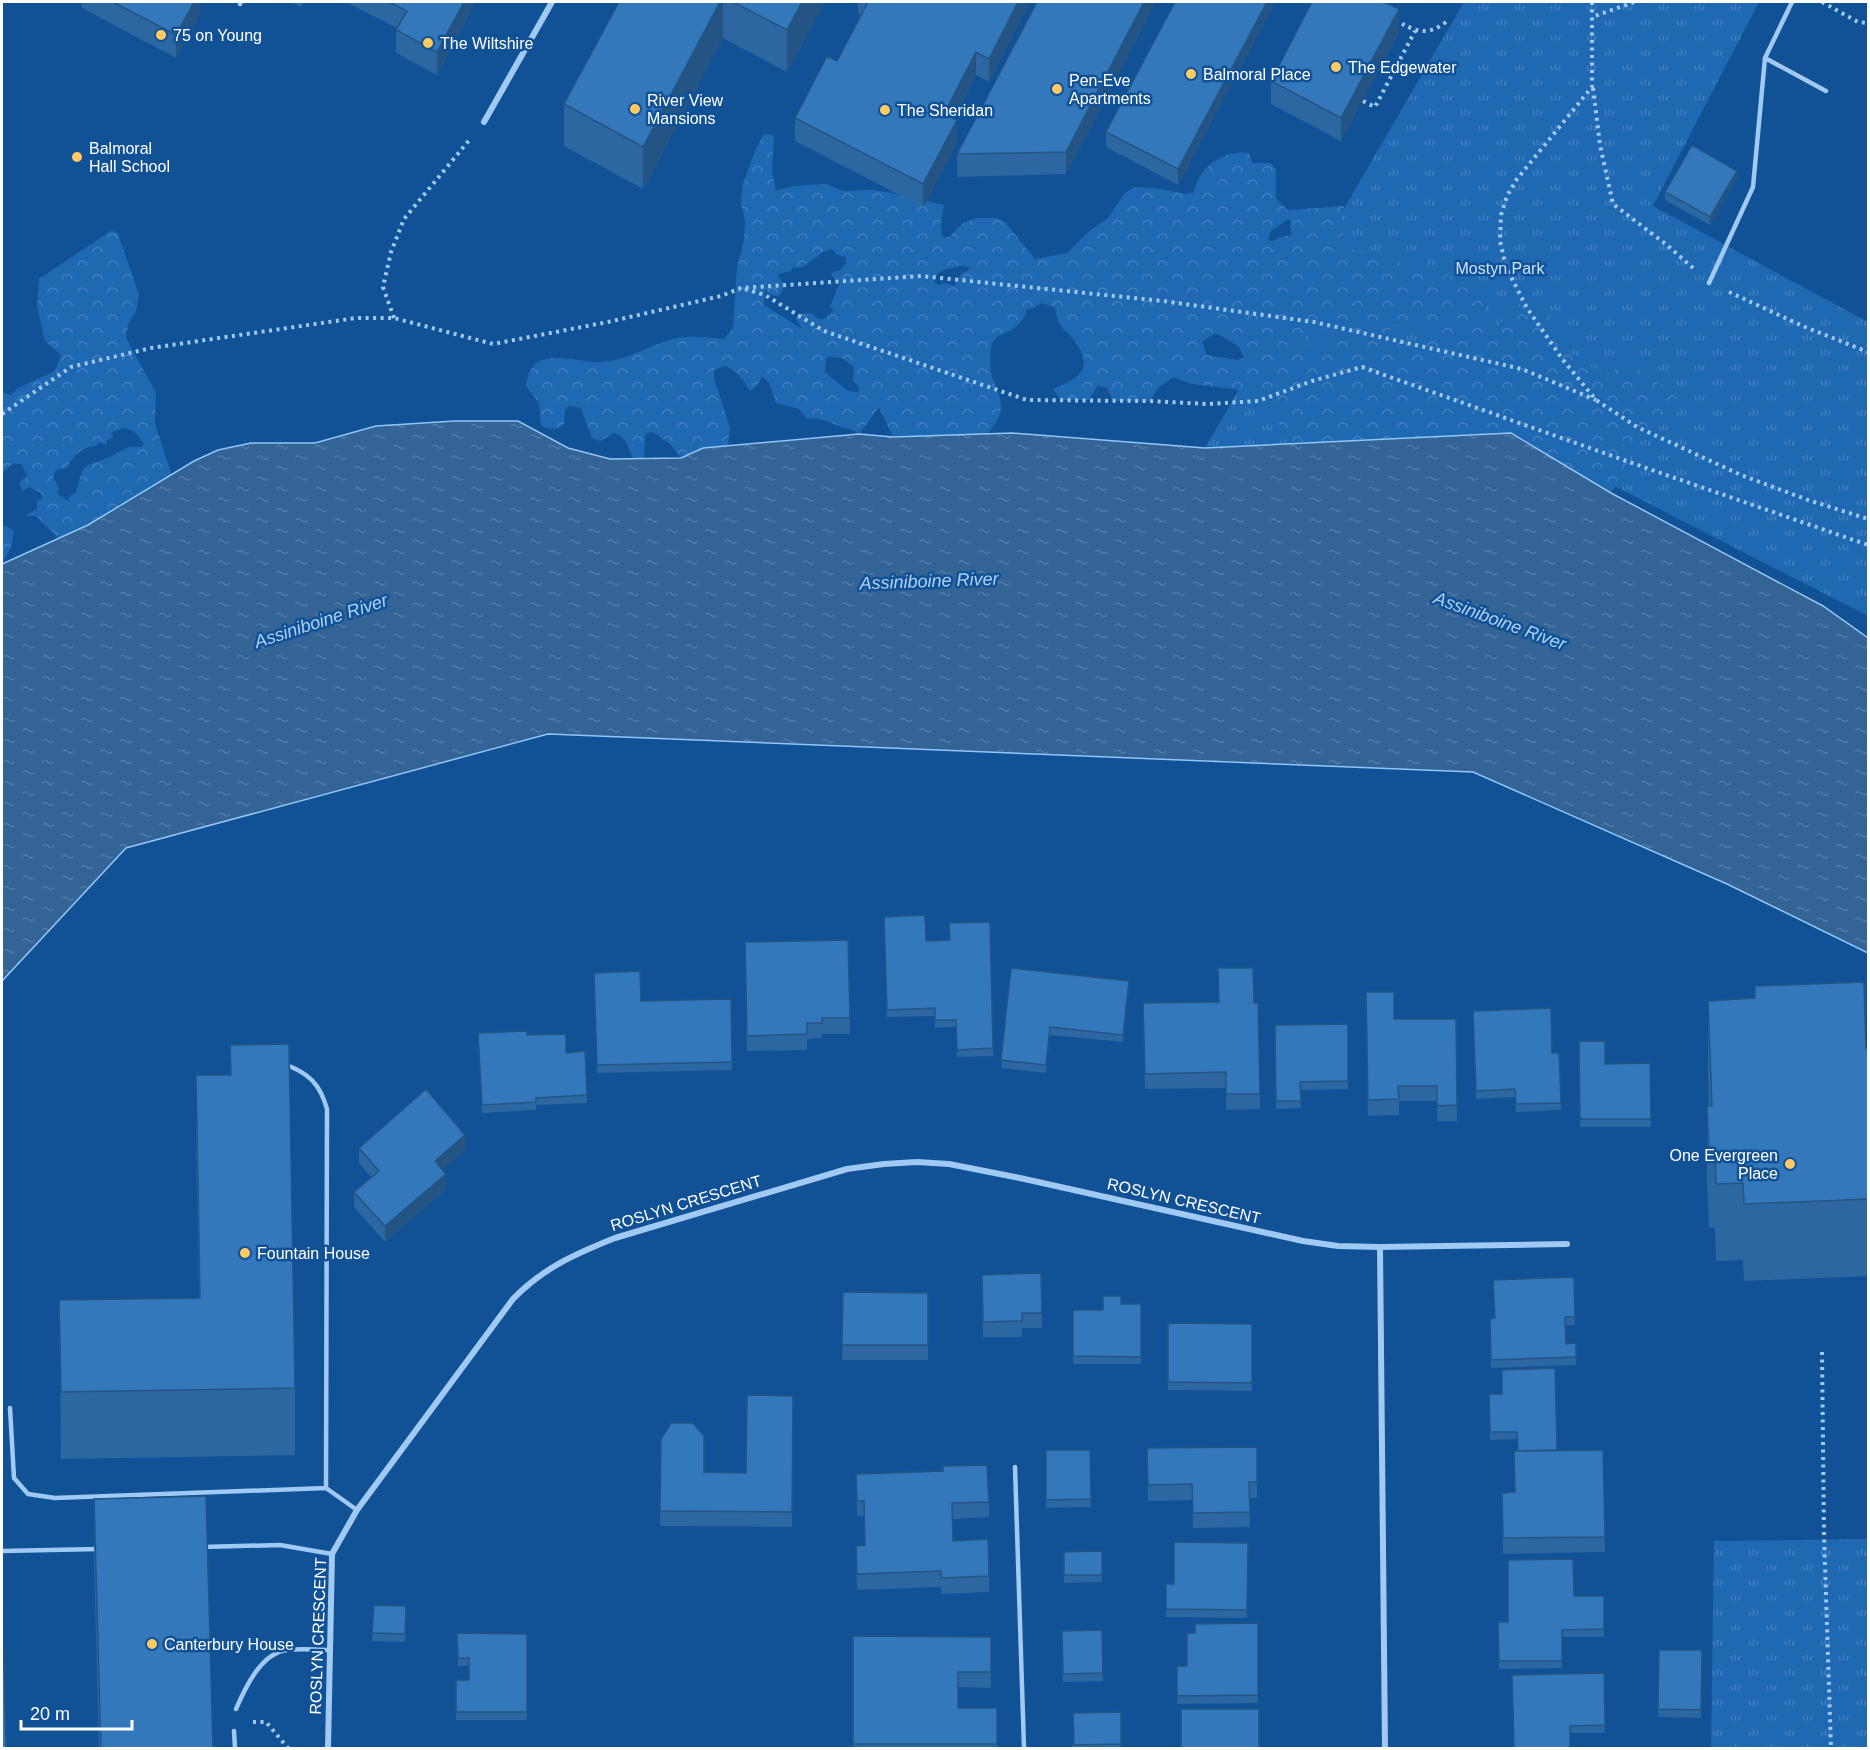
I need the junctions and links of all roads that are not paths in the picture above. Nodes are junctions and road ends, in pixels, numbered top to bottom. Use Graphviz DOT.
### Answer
graph roads {
  1 [pos="552,2"];
  2 [pos="1792,2"];
  3 [pos="1765,58"];
  4 [pos="1826,91"];
  5 [pos="484,122"];
  6 [pos="1709,283"];
  7 [pos="281,1063"];
  8 [pos="1567,1244"];
  9 [pos="1380,1247"];
  10 [pos="10,1408"];
  11 [pos="1015,1467"];
  12 [pos="326,1488"];
  13 [pos="357,1510"];
  14 [pos="199,1547"];
  15 [pos="106,1549"];
  16 [pos="2,1551"];
  17 [pos="332,1554"];
  18 [pos="330,1650"];
  19 [pos="236,1709"];
  20 [pos="234,1731"];
  21 [pos="234,1749"];
  22 [pos="328,1749"];
  23 [pos="1024,1749"];
  24 [pos="1385,1749"];
  1 -- 5 [label="street"];
  2 -- 3 [label="lane"];
  3 -- 4 [label="lane"];
  3 -- 6 [label="lane"];
  7 -- 12 [label="lane"];
  8 -- 9 [label="street, ROSLYN CRESCENT"];
  9 -- 13 [label="street, ROSLYN CRESCENT"];
  9 -- 24 [label="street"];
  10 -- 12 [label="lane"];
  11 -- 23 [label="lane"];
  12 -- 13 [label="lane"];
  13 -- 17 [label="street, ROSLYN CRESCENT"];
  14 -- 17 [label="lane"];
  15 -- 16 [label="lane"];
  17 -- 18 [label="street, ROSLYN CRESCENT"];
  18 -- 19 [label="lane"];
  18 -- 22 [label="street, ROSLYN CRESCENT"];
  20 -- 21 [label="lane"];
}
